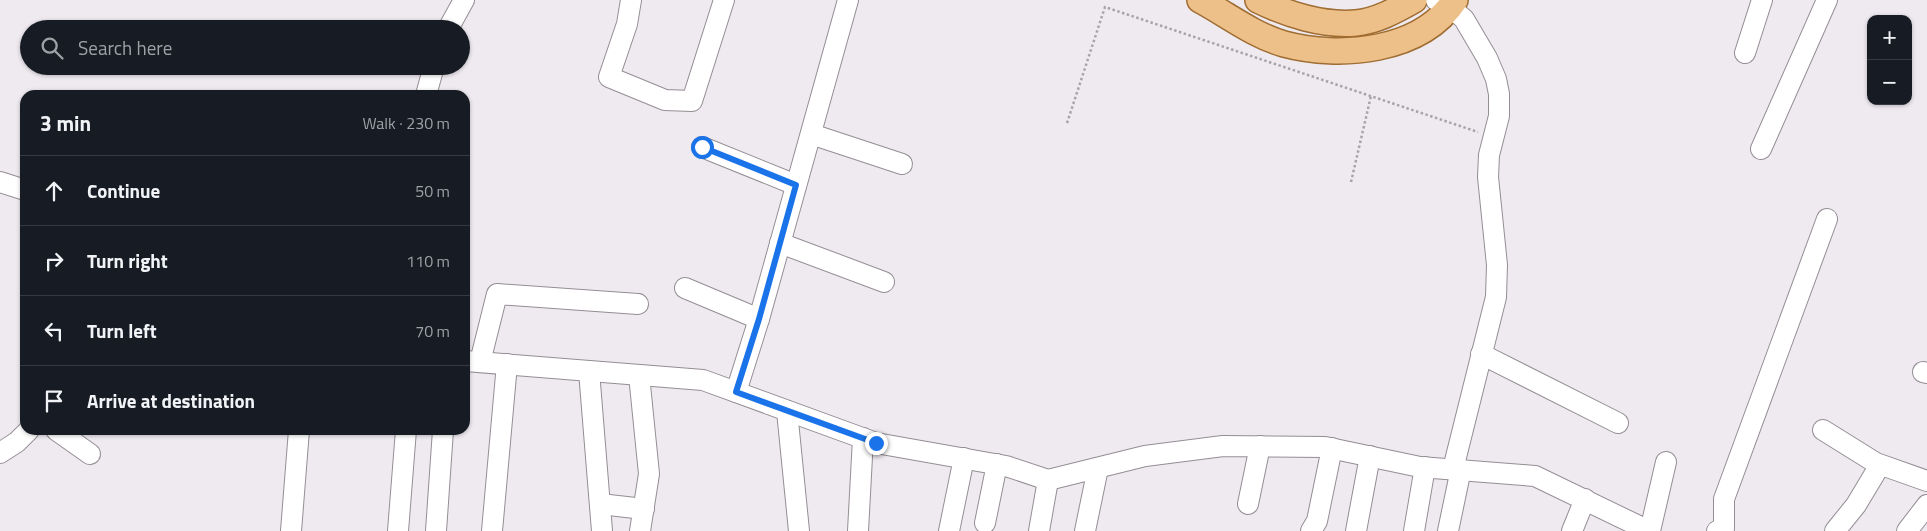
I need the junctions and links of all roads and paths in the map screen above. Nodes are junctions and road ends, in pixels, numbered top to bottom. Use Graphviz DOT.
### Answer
graph roads {
  1 [pos="464,0"];
  2 [pos="631,0"];
  3 [pos="724,0"];
  4 [pos="848,0"];
  5 [pos="1200,0"];
  6 [pos="1258,0"];
  7 [pos="1414,0"];
  8 [pos="1762,0"];
  9 [pos="1827,0"];
  10 [pos="1447,2"];
  11 [pos="453,20"];
  12 [pos="1745,53"];
  13 [pos="432,75"];
  14 [pos="427,90"];
  15 [pos="1371,96"];
  16 [pos="1067,123"];
  17 [pos="811,134"];
  18 [pos="1495,137"];
  19 [pos="702,147"];
  20 [pos="1761,149"];
  21 [pos="902,164"];
  22 [pos="0,182"];
  23 [pos="1351,182"];
  24 [pos="796,185"];
  25 [pos="20,188"];
  26 [pos="1827,219"];
  27 [pos="780,243"];
  28 [pos="884,282"];
  29 [pos="685,288"];
  30 [pos="638,304"];
  31 [pos="759,319"];
  32 [pos="1482,354"];
  33 [pos="472,362"];
  34 [pos="507,364"];
  35 [pos="589,371"];
  36 [pos="639,375"];
  37 [pos="736,392"];
  38 [pos="787,411"];
  39 [pos="1618,423"];
  40 [pos="1823,430"];
  41 [pos="24,435"];
  42 [pos="63,435"];
  43 [pos="299,435"];
  44 [pos="406,435"];
  45 [pos="443,435"];
  46 [pos="863,438"];
  47 [pos="1260,446"];
  48 [pos="1332,448"];
  49 [pos="0,453"];
  50 [pos="90,454"];
  51 [pos="1370,456"];
  52 [pos="964,458"];
  53 [pos="1666,462"];
  54 [pos="996,464"];
  55 [pos="1880,465"];
  56 [pos="1425,467"];
  57 [pos="1098,468"];
  58 [pos="1457,469"];
  59 [pos="1048,480"];
  60 [pos="1927,481"];
  61 [pos="1584,499"];
  62 [pos="600,504"];
  63 [pos="1248,504"];
  64 [pos="1927,505"];
  65 [pos="644,509"];
  66 [pos="985,523"];
  67 [pos="1640,529"];
  68 [pos="1723,530"];
  69 [pos="291,531"];
  70 [pos="398,531"];
  71 [pos="436,531"];
  72 [pos="492,531"];
  73 [pos="602,531"];
  74 [pos="640,531"];
  75 [pos="799,531"];
  76 [pos="858,531"];
  77 [pos="949,531"];
  78 [pos="1039,531"];
  79 [pos="1085,531"];
  80 [pos="1311,531"];
  81 [pos="1356,531"];
  82 [pos="1414,531"];
  83 [pos="1448,531"];
  84 [pos="1572,531"];
  85 [pos="1835,531"];
  86 [pos="1906,531"];
  1 -- 11 [label="street"];
  2 -- 3 [label="street"];
  4 -- 17 [label="street"];
  5 -- 10 [label="main road"];
  6 -- 7 [label="main road"];
  8 -- 12 [label="street"];
  9 -- 20 [label="street"];
  10 -- 18 [label="street"];
  13 -- 14 [label="street"];
  15 -- 16 [label="path"];
  15 -- 18 [label="path"];
  15 -- 23 [label="path"];
  17 -- 21 [label="street"];
  17 -- 24 [label="street"];
  18 -- 32 [label="street"];
  19 -- 24 [label="street"];
  22 -- 25 [label="street"];
  24 -- 27 [label="street"];
  26 -- 68 [label="street"];
  27 -- 28 [label="street"];
  27 -- 31 [label="street"];
  29 -- 31 [label="street"];
  30 -- 33 [label="street"];
  31 -- 37 [label="street"];
  32 -- 39 [label="street"];
  32 -- 58 [label="street"];
  33 -- 34 [label="street"];
  34 -- 35 [label="street"];
  34 -- 72 [label="street"];
  35 -- 36 [label="street"];
  35 -- 62 [label="street"];
  36 -- 37 [label="street"];
  36 -- 65 [label="street"];
  37 -- 38 [label="street"];
  38 -- 46 [label="street"];
  38 -- 75 [label="street"];
  40 -- 55 [label="street"];
  41 -- 49 [label="street"];
  42 -- 50 [label="street"];
  43 -- 69 [label="street"];
  44 -- 70 [label="street"];
  45 -- 71 [label="street"];
  46 -- 52 [label="street"];
  46 -- 76 [label="street"];
  47 -- 48 [label="street"];
  47 -- 57 [label="street"];
  47 -- 63 [label="street"];
  48 -- 51 [label="street"];
  48 -- 80 [label="street"];
  51 -- 56 [label="street"];
  51 -- 81 [label="street"];
  52 -- 54 [label="street"];
  52 -- 77 [label="street"];
  53 -- 67 [label="street"];
  54 -- 59 [label="street"];
  54 -- 66 [label="street"];
  55 -- 60 [label="street"];
  55 -- 85 [label="street"];
  56 -- 58 [label="street"];
  56 -- 82 [label="street"];
  57 -- 59 [label="street"];
  57 -- 79 [label="street"];
  58 -- 61 [label="street"];
  58 -- 83 [label="street"];
  59 -- 78 [label="street"];
  61 -- 67 [label="street"];
  61 -- 84 [label="street"];
  62 -- 65 [label="street"];
  62 -- 73 [label="street"];
  64 -- 86 [label="street"];
  65 -- 74 [label="street"];
}
